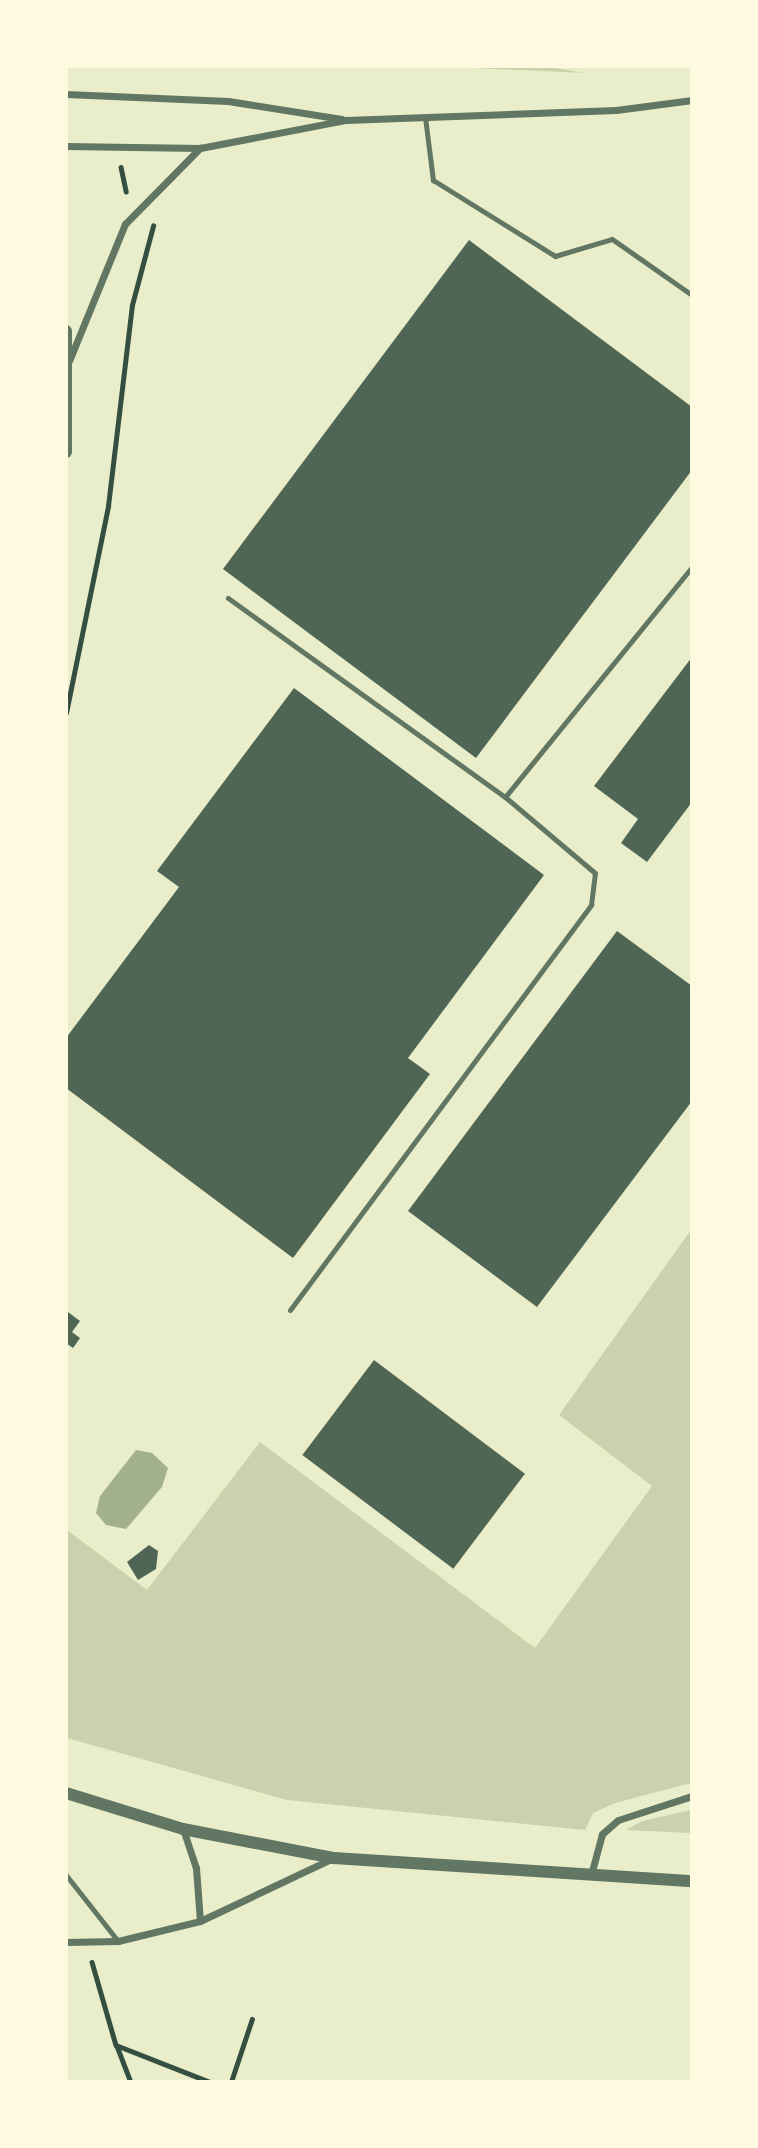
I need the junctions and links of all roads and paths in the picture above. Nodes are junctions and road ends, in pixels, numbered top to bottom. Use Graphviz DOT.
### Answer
graph roads {
  1 [pos="66,94"];
  2 [pos="691,100"];
  3 [pos="425,117"];
  4 [pos="346,120"];
  5 [pos="66,146"];
  6 [pos="122,147"];
  7 [pos="200,148"];
  8 [pos="139,207"];
  9 [pos="691,295"];
  10 [pos="66,331"];
  11 [pos="69,362"];
  12 [pos="66,452"];
  13 [pos="691,567"];
  14 [pos="228,598"];
  15 [pos="66,713"];
  16 [pos="505,797"];
  17 [pos="290,1310"];
  18 [pos="66,1793"];
  19 [pos="691,1796"];
  20 [pos="183,1829"];
  21 [pos="334,1858"];
  22 [pos="66,1875"];
  23 [pos="591,1876"];
  24 [pos="691,1881"];
  25 [pos="200,1921"];
  26 [pos="118,1941"];
  27 [pos="67,1942"];
  28 [pos="88,1943"];
  29 [pos="252,2019"];
  30 [pos="116,2045"];
  31 [pos="131,2081"];
  32 [pos="210,2081"];
  33 [pos="231,2081"];
  1 -- 4 [label="street"];
  2 -- 3 [label="street"];
  3 -- 4 [label="street"];
  3 -- 9 [label="lane"];
  4 -- 7 [label="street"];
  5 -- 6 [label="street"];
  6 -- 7 [label="street"];
  6 -- 8 [label="path"];
  7 -- 8 [label="street"];
  8 -- 11 [label="street"];
  8 -- 15 [label="path"];
  10 -- 11 [label="street"];
  11 -- 12 [label="street"];
  13 -- 16 [label="lane"];
  14 -- 16 [label="lane"];
  16 -- 17 [label="lane"];
  18 -- 20 [label="street"];
  19 -- 23 [label="street"];
  20 -- 21 [label="street"];
  20 -- 25 [label="street"];
  21 -- 23 [label="street"];
  21 -- 25 [label="street"];
  22 -- 26 [label="lane"];
  23 -- 24 [label="street"];
  25 -- 26 [label="street"];
  26 -- 28 [label="street"];
  27 -- 28 [label="street"];
  28 -- 30 [label="path"];
  29 -- 33 [label="path"];
  30 -- 31 [label="path"];
  30 -- 32 [label="path"];
}
